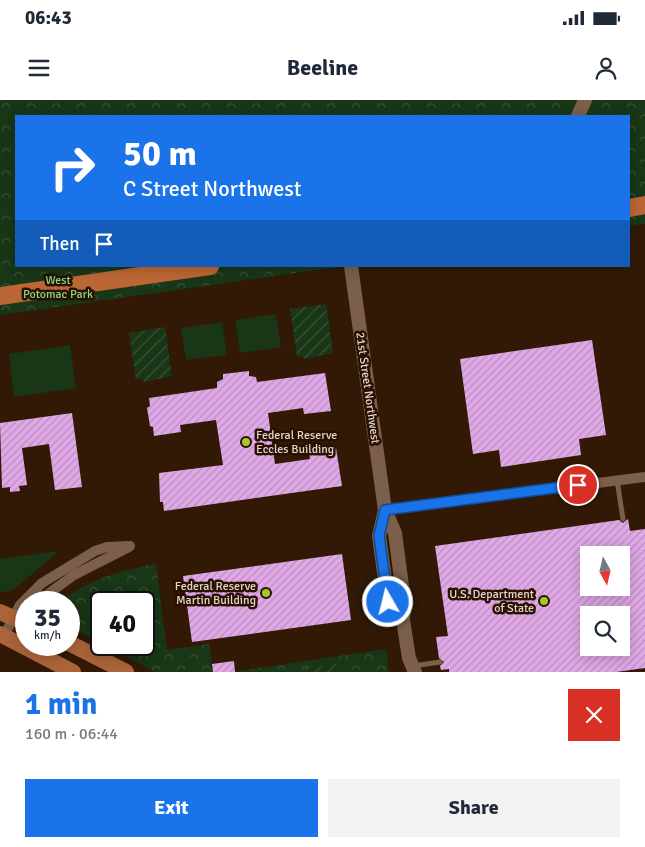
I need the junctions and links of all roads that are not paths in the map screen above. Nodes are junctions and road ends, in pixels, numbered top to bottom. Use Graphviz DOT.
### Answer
graph roads {
  1 [pos="585,100"];
  2 [pos="578,115"];
  3 [pos="645,205"];
  4 [pos="630,208"];
  5 [pos="203,267"];
  6 [pos="351,267"];
  7 [pos="0,296"];
  8 [pos="645,477"];
  9 [pos="616,480"];
  10 [pos="385,510"];
  11 [pos="623,519"];
  12 [pos="35,591"];
  13 [pos="53,591"];
  14 [pos="15,623"];
  15 [pos="6,637"];
  16 [pos="80,649"];
  17 [pos="440,662"];
  18 [pos="411,667"];
  19 [pos="73,672"];
  20 [pos="126,672"];
  1 -- 2 [label="street"];
  3 -- 4 [label="highway"];
  5 -- 7 [label="highway"];
  6 -- 10 [label="street, 21st Street Northwest"];
  8 -- 9 [label="street"];
  9 -- 10 [label="street"];
  9 -- 11 [label="lane"];
  10 -- 18 [label="street, 21st Street Northwest"];
  12 -- 13 [label="street"];
  14 -- 15 [label="street"];
  15 -- 19 [label="main road"];
  16 -- 20 [label="main road"];
  17 -- 18 [label="lane"];
}
